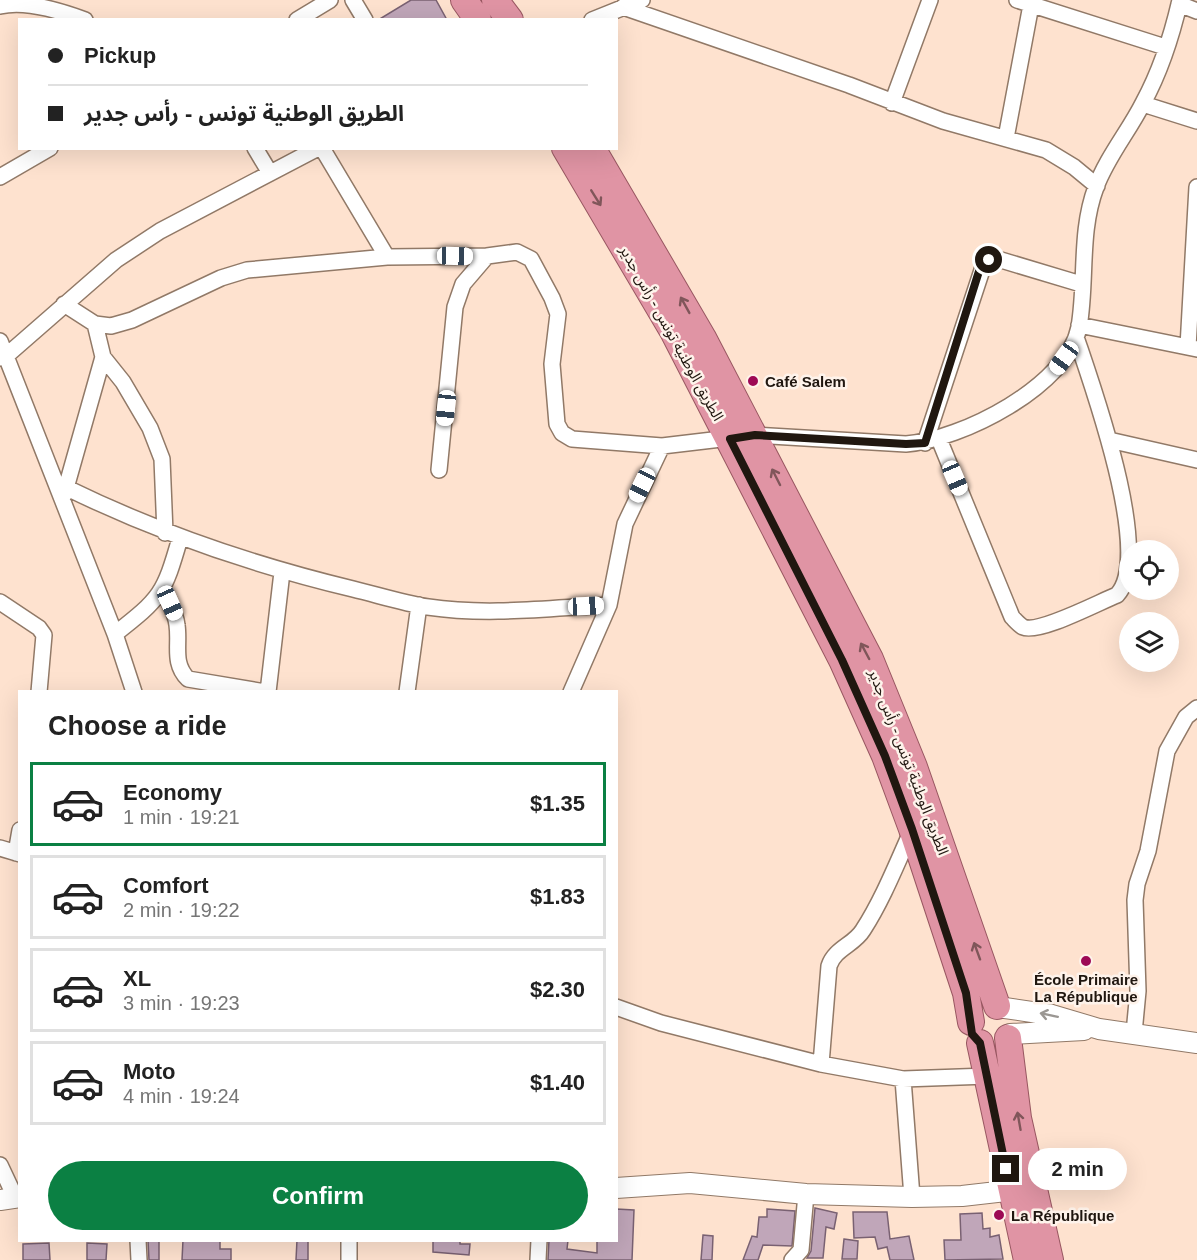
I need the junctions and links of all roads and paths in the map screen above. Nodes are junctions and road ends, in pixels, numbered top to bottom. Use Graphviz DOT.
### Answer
graph roads {
  1 [pos="330,0"];
  2 [pos="353,0"];
  3 [pos="464,0"];
  4 [pos="495,0"];
  5 [pos="642,0"];
  6 [pos="930,0"];
  7 [pos="1024,2"];
  8 [pos="1179,2"];
  9 [pos="0,6"];
  10 [pos="623,7"];
  11 [pos="1197,11"];
  12 [pos="77,18"];
  13 [pos="300,18"];
  14 [pos="364,18"];
  15 [pos="477,18"];
  16 [pos="508,18"];
  17 [pos="597,18"];
  18 [pos="1165,47"];
  19 [pos="892,103"];
  20 [pos="1143,104"];
  21 [pos="1197,121"];
  22 [pos="1006,138"];
  23 [pos="47,150"];
  24 [pos="256,150"];
  25 [pos="316,150"];
  26 [pos="321,150"];
  27 [pos="566,150"];
  28 [pos="593,150"];
  29 [pos="270,173"];
  30 [pos="0,177"];
  31 [pos="1096,186"];
  32 [pos="1197,187"];
  33 [pos="1195,250"];
  34 [pos="487,256"];
  35 [pos="387,257"];
  36 [pos="1081,284"];
  37 [pos="64,304"];
  38 [pos="96,324"];
  39 [pos="1078,331"];
  40 [pos="1193,348"];
  41 [pos="2,356"];
  42 [pos="103,357"];
  43 [pos="743,437"];
  44 [pos="1109,440"];
  45 [pos="932,441"];
  46 [pos="662,446"];
  47 [pos="1197,460"];
  48 [pos="439,470"];
  49 [pos="65,494"];
  50 [pos="165,533"];
  51 [pos="180,538"];
  52 [pos="282,572"];
  53 [pos="163,590"];
  54 [pos="0,602"];
  55 [pos="419,605"];
  56 [pos="609,605"];
  57 [pos="115,634"];
  58 [pos="39,690"];
  59 [pos="133,690"];
  60 [pos="255,690"];
  61 [pos="267,690"];
  62 [pos="407,690"];
  63 [pos="572,690"];
  64 [pos="1197,708"];
  65 [pos="912,829"];
  66 [pos="0,848"];
  67 [pos="18,854"];
  68 [pos="998,1006"];
  69 [pos="618,1008"];
  70 [pos="1099,1029"];
  71 [pos="975,1033"];
  72 [pos="1134,1033"];
  73 [pos="1009,1036"];
  74 [pos="1197,1043"];
  75 [pos="822,1064"];
  76 [pos="988,1076"];
  77 [pos="903,1078"];
  78 [pos="0,1165"];
  79 [pos="618,1188"];
  80 [pos="1022,1190"];
  81 [pos="806,1194"];
  82 [pos="912,1197"];
  83 [pos="11,1198"];
  84 [pos="138,1242"];
  85 [pos="349,1242"];
  86 [pos="539,1242"];
  87 [pos="139,1260"];
  88 [pos="349,1260"];
  89 [pos="538,1260"];
  90 [pos="792,1260"];
  91 [pos="1027,1260"];
  92 [pos="1050,1260"];
  1 -- 13 [label="street"];
  2 -- 14 [label="street"];
  3 -- 15 [label="highway"];
  4 -- 16 [label="highway"];
  5 -- 10 [label="street"];
  6 -- 19 [label="street"];
  7 -- 18 [label="street"];
  7 -- 22 [label="street"];
  8 -- 11 [label="street"];
  8 -- 18 [label="street"];
  9 -- 12 [label="street"];
  10 -- 17 [label="street"];
  10 -- 19 [label="street"];
  18 -- 20 [label="street"];
  19 -- 22 [label="street"];
  20 -- 21 [label="street"];
  20 -- 31 [label="street"];
  22 -- 31 [label="street"];
  23 -- 30 [label="street"];
  24 -- 29 [label="street"];
  25 -- 29 [label="street"];
  26 -- 35 [label="street"];
  27 -- 43 [label="highway, الطريق الوطنية تونس - رأس جدير, one-way"];
  43 -- 28 [label="highway, الطريق الوطنية تونس - رأس جدير, one-way"];
  29 -- 37 [label="street"];
  31 -- 36 [label="street"];
  32 -- 33 [label="street"];
  33 -- 40 [label="street"];
  34 -- 35 [label="street"];
  34 -- 46 [label="street"];
  34 -- 48 [label="street"];
  35 -- 38 [label="street"];
  36 -- 39 [label="street"];
  36 -- 45 [label="street"];
  37 -- 38 [label="street"];
  37 -- 41 [label="street"];
  38 -- 42 [label="street"];
  39 -- 40 [label="street"];
  39 -- 44 [label="street"];
  39 -- 45 [label="street"];
  41 -- 49 [label="street"];
  42 -- 49 [label="street"];
  42 -- 50 [label="street"];
  43 -- 45 [label="street"];
  43 -- 46 [label="street"];
  43 -- 65 [label="highway, الطريق الوطنية تونس - رأس جدير"];
  68 -- 43 [label="highway, الطريق الوطنية تونس - رأس جدير, one-way"];
  44 -- 45 [label="street"];
  44 -- 47 [label="street"];
  46 -- 56 [label="street"];
  49 -- 50 [label="street"];
  49 -- 57 [label="street"];
  50 -- 51 [label="street"];
  51 -- 52 [label="street"];
  51 -- 53 [label="street"];
  52 -- 55 [label="street"];
  52 -- 61 [label="street"];
  53 -- 57 [label="street"];
  53 -- 60 [label="street"];
  54 -- 58 [label="street"];
  55 -- 56 [label="street"];
  55 -- 62 [label="street"];
  56 -- 63 [label="street"];
  57 -- 59 [label="street"];
  64 -- 72 [label="street"];
  65 -- 71 [label="highway, الطريق الوطنية تونس - رأس جدير"];
  65 -- 75 [label="street"];
  66 -- 67 [label="street"];
  70 -- 68 [label="street, one-way"];
  68 -- 71 [label="highway"];
  68 -- 73 [label="highway"];
  69 -- 75 [label="street"];
  70 -- 72 [label="street"];
  70 -- 73 [label="street"];
  71 -- 73 [label="highway"];
  71 -- 76 [label="highway, الطريق الوطنية تونس - رأس جدير"];
  72 -- 74 [label="street"];
  80 -- 73 [label="highway, الطريق الوطنية تونس - رأس جدير, one-way"];
  75 -- 77 [label="street"];
  76 -- 77 [label="street"];
  76 -- 80 [label="highway, الطريق الوطنية تونس - رأس جدير"];
  77 -- 82 [label="street"];
  78 -- 83 [label="street"];
  79 -- 81 [label="street"];
  80 -- 82 [label="street"];
  80 -- 91 [label="highway, الطريق الوطنية تونس - رأس جدير"];
  80 -- 92 [label="highway, الطريق الوطنية تونس - رأس جدير"];
  81 -- 82 [label="street"];
  81 -- 90 [label="street"];
  84 -- 87 [label="street"];
  85 -- 88 [label="street"];
  86 -- 89 [label="street"];
}
